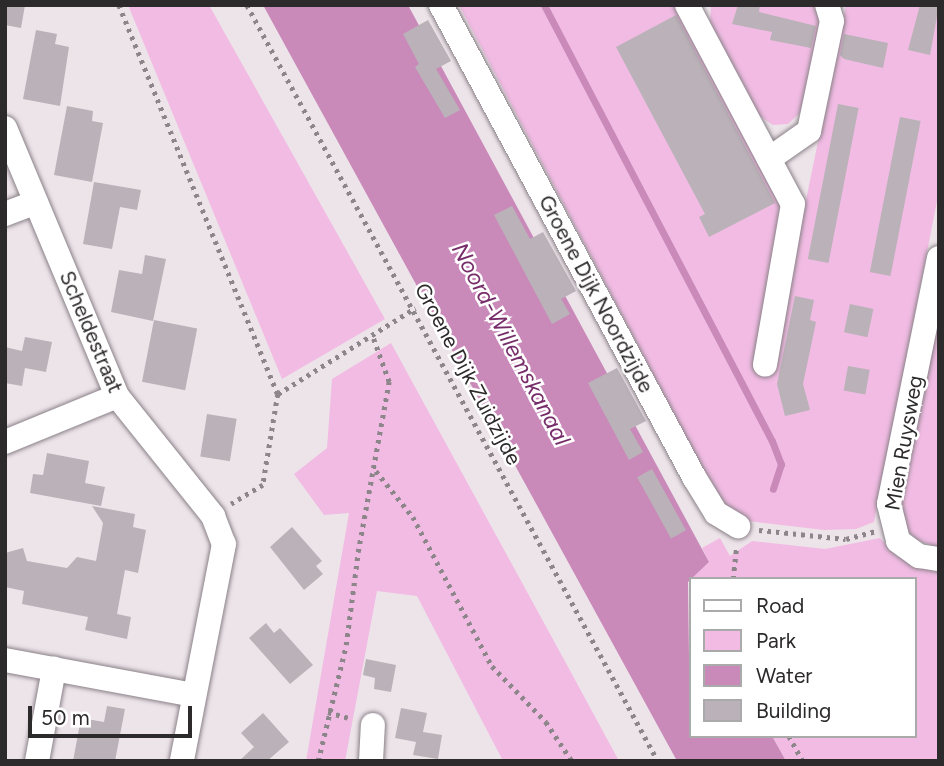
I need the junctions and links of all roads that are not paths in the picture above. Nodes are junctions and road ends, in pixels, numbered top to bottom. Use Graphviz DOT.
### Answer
graph roads {
  1 [pos="441,5"];
  2 [pos="687,5"];
  3 [pos="827,5"];
  4 [pos="5,128"];
  5 [pos="769,159"];
  6 [pos="36,202"];
  7 [pos="5,214"];
  8 [pos="939,257"];
  9 [pos="765,365"];
  10 [pos="117,396"];
  11 [pos="5,442"];
  12 [pos="738,526"];
  13 [pos="939,559"];
  14 [pos="5,660"];
  15 [pos="54,669"];
  16 [pos="194,695"];
  17 [pos="373,725"];
  18 [pos="37,761"];
  19 [pos="182,761"];
  20 [pos="370,761"];
  1 -- 12 [label="street, Groene Dijk Noordzijde"];
  2 -- 5 [label="street"];
  3 -- 5 [label="street"];
  4 -- 6 [label="street, Scheldestraat"];
  5 -- 9 [label="street"];
  6 -- 7 [label="street"];
  6 -- 10 [label="street, Scheldestraat"];
  8 -- 13 [label="street, Mien Ruysweg"];
  10 -- 11 [label="street"];
  10 -- 16 [label="street, Scheldestraat"];
  14 -- 15 [label="street"];
  15 -- 16 [label="street"];
  15 -- 18 [label="street"];
  16 -- 19 [label="street, Scheldestraat"];
  17 -- 20 [label="street"];
}
